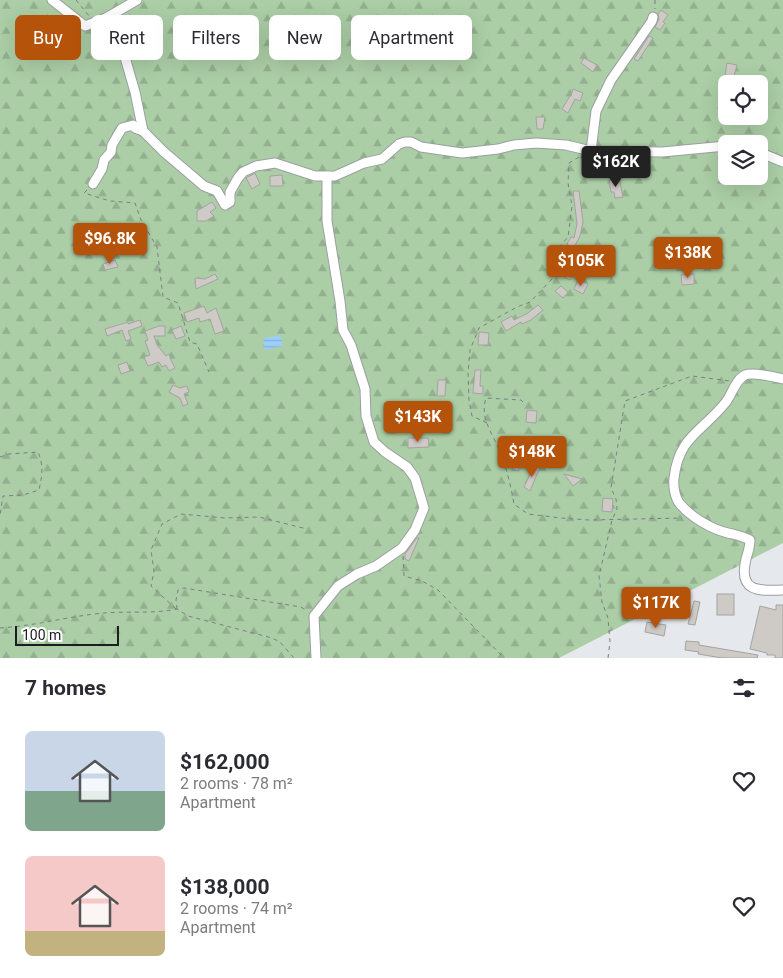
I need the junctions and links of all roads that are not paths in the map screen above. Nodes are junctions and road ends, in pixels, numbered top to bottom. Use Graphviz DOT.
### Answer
graph roads {
  1 [pos="52,0"];
  2 [pos="136,0"];
  3 [pos="111,15"];
  4 [pos="653,17"];
  5 [pos="91,23"];
  6 [pos="126,60"];
  7 [pos="143,131"];
  8 [pos="718,147"];
  9 [pos="591,151"];
  10 [pos="768,156"];
  11 [pos="783,162"];
  12 [pos="327,176"];
  13 [pos="92,184"];
  14 [pos="783,379"];
  15 [pos="783,590"];
  16 [pos="316,658"];
  1 -- 5 [label="street"];
  2 -- 3 [label="street"];
  4 -- 9 [label="street"];
  6 -- 7 [label="street"];
  7 -- 12 [label="street"];
  7 -- 13 [label="street"];
  8 -- 9 [label="street"];
  9 -- 12 [label="street"];
  10 -- 11 [label="street"];
  12 -- 16 [label="street"];
  14 -- 15 [label="street"];
}
